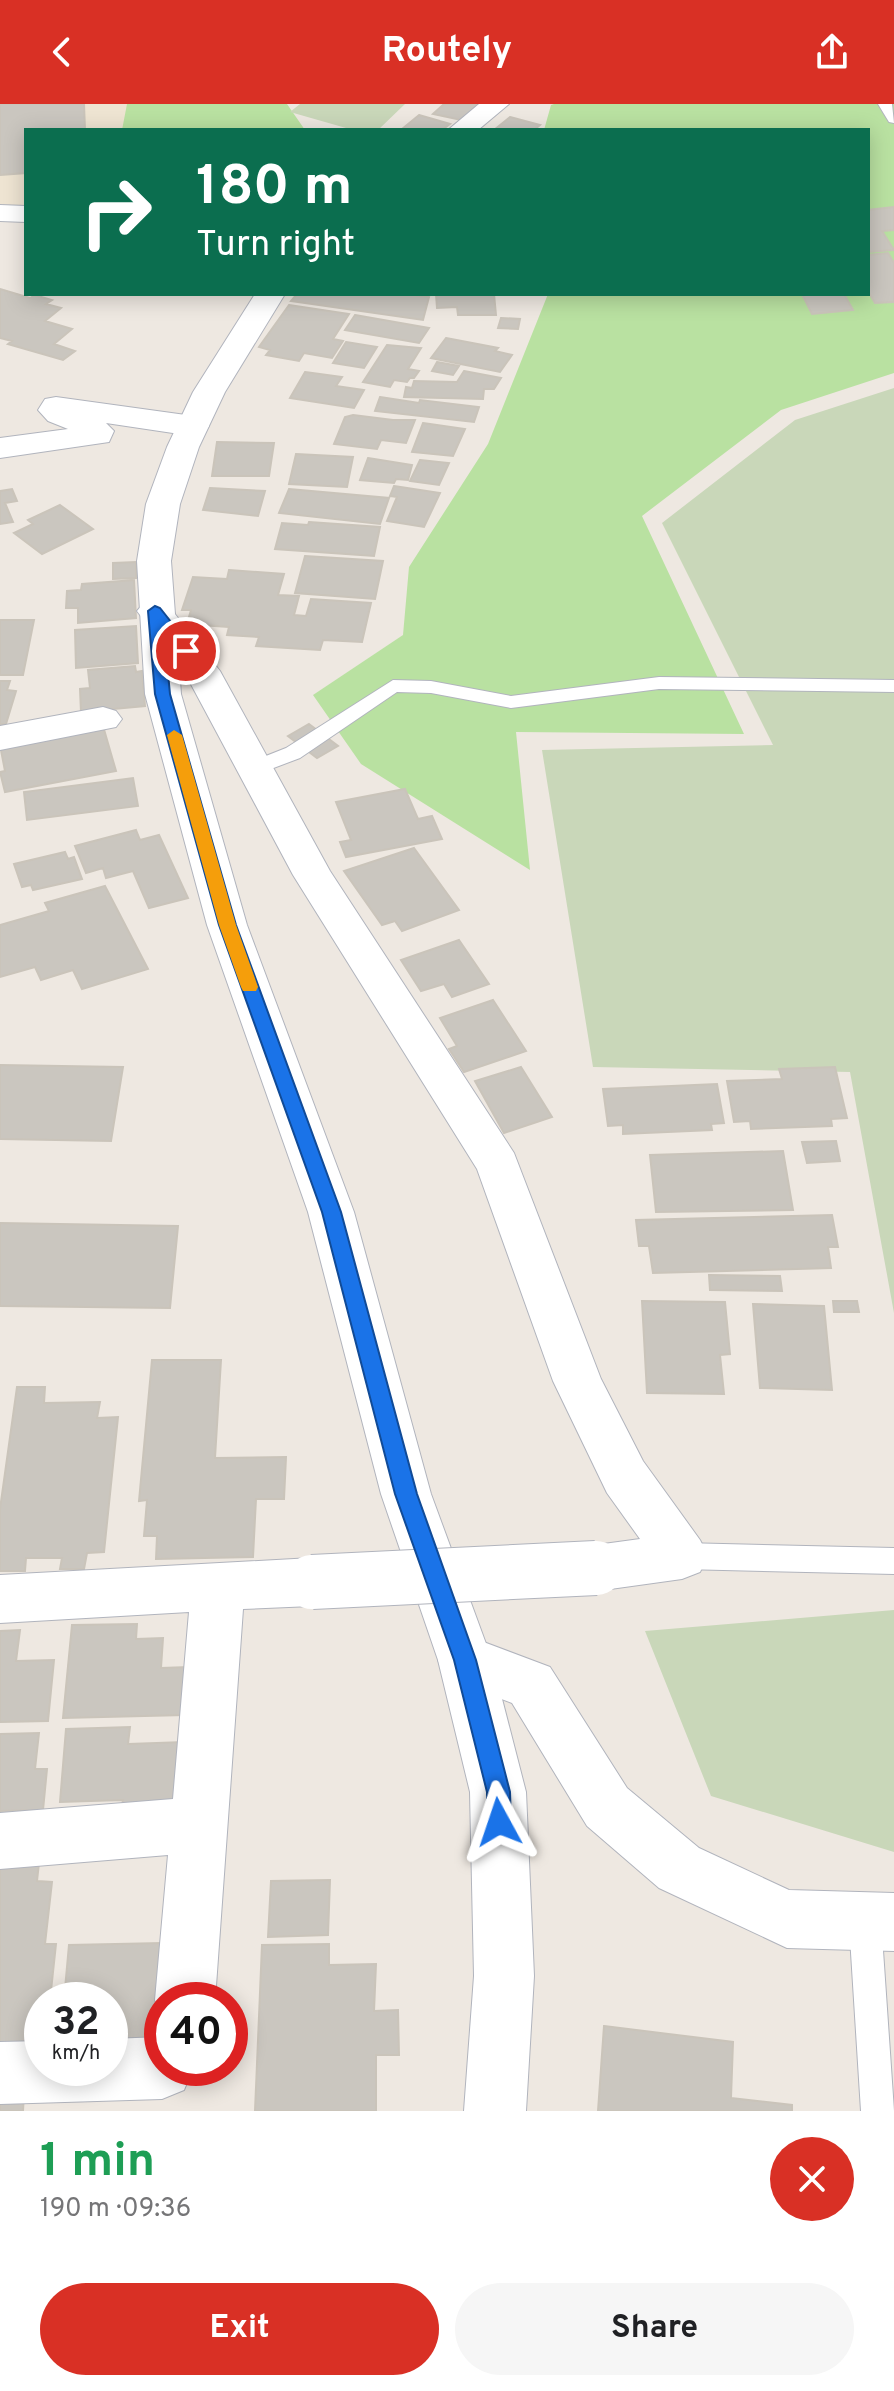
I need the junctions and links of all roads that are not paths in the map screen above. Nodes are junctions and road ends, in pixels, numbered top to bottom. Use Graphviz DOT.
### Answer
graph roads {
  1 [pos="496,104"];
  2 [pos="885,104"];
  3 [pos="894,119"];
  4 [pos="464,128"];
  5 [pos="0,213"];
  6 [pos="24,214"];
  7 [pos="269,296"];
  8 [pos="193,426"];
  9 [pos="0,448"];
  10 [pos="155,611"];
  11 [pos="894,686"];
  12 [pos="103,719"];
  13 [pos="0,738"];
  14 [pos="255,768"];
  15 [pos="682,1556"];
  16 [pos="894,1561"];
  17 [pos="218,1587"];
  18 [pos="0,1599"];
  19 [pos="465,1660"];
  20 [pos="198,1825"];
  21 [pos="0,1841"];
  22 [pos="879,1922"];
  23 [pos="186,1982"];
  24 [pos="144,2069"];
  25 [pos="0,2073"];
  26 [pos="495,2111"];
  27 [pos="878,2111"];
  1 -- 4 [label="street"];
  2 -- 3 [label="lane"];
  5 -- 6 [label="street"];
  7 -- 8 [label="street"];
  8 -- 9 [label="street"];
  8 -- 10 [label="street"];
  10 -- 14 [label="street"];
  10 -- 19 [label="street"];
  11 -- 14 [label="lane"];
  12 -- 13 [label="street"];
  14 -- 15 [label="street"];
  15 -- 16 [label="lane"];
  15 -- 17 [label="street, bridge"];
  17 -- 18 [label="street"];
  17 -- 20 [label="street"];
  19 -- 22 [label="street"];
  19 -- 26 [label="street"];
  20 -- 21 [label="street"];
  20 -- 23 [label="street"];
  22 -- 27 [label="lane"];
  24 -- 25 [label="street"];
}
